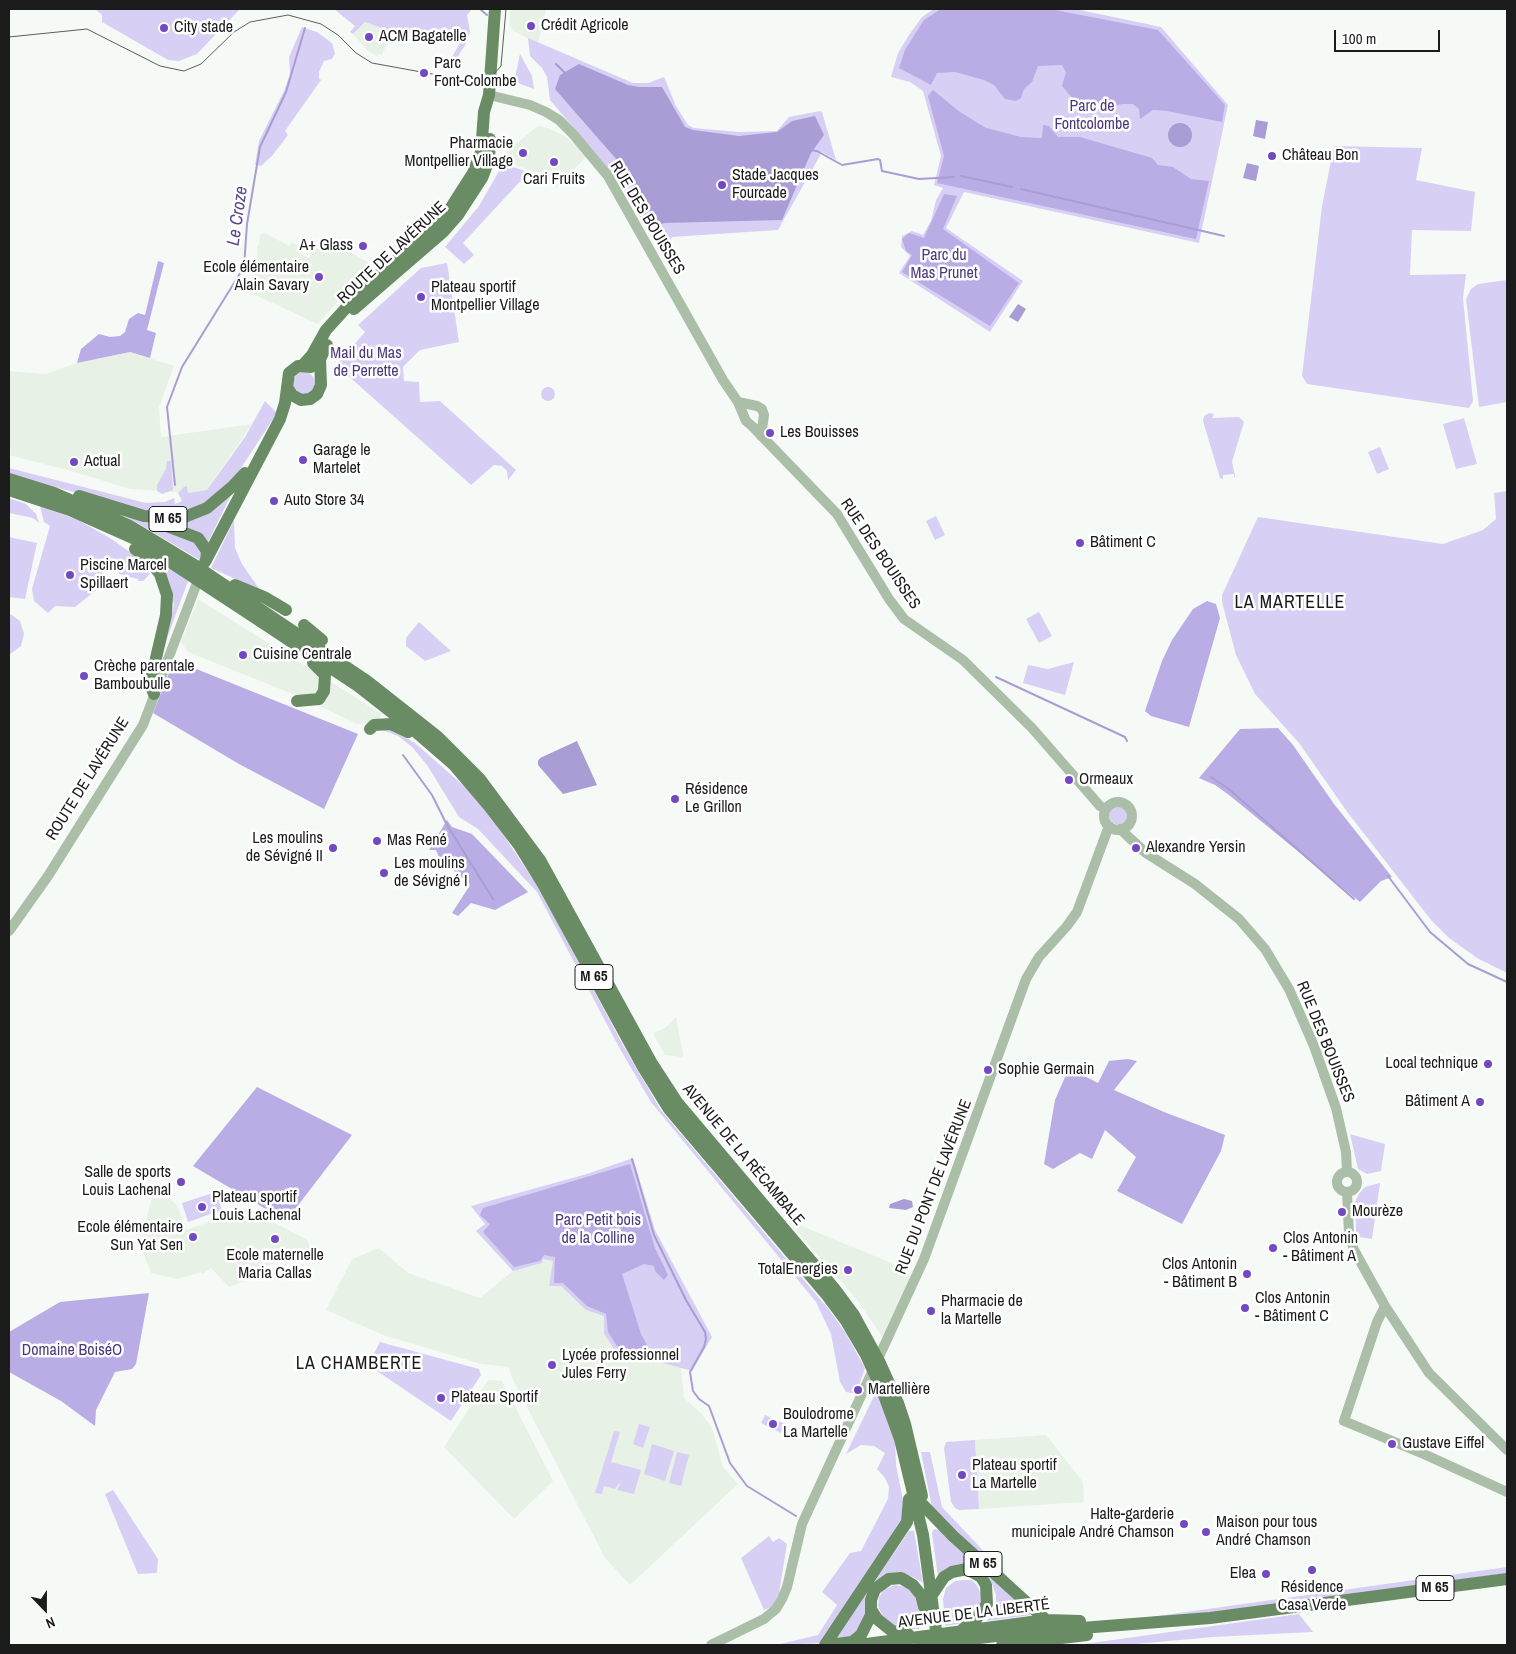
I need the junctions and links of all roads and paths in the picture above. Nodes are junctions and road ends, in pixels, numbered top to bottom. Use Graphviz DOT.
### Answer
graph roads {
  1 [pos="495,9"];
  2 [pos="489,95"];
  3 [pos="304,365"];
  4 [pos="320,375"];
  5 [pos="287,387"];
  6 [pos="306,400"];
  7 [pos="748,410"];
  8 [pos="280,419"];
  9 [pos="757,424"];
  10 [pos="261,454"];
  11 [pos="9,479"];
  12 [pos="9,490"];
  13 [pos="54,493"];
  14 [pos="144,516"];
  15 [pos="92,519"];
  16 [pos="197,573"];
  17 [pos="212,577"];
  18 [pos="286,610"];
  19 [pos="304,625"];
  20 [pos="285,638"];
  21 [pos="367,681"];
  22 [pos="154,694"];
  23 [pos="297,701"];
  24 [pos="370,729"];
  25 [pos="454,765"];
  26 [pos="1106,809"];
  27 [pos="1109,826"];
  28 [pos="1124,827"];
  29 [pos="9,931"];
  30 [pos="1347,1171"];
  31 [pos="1347,1192"];
  32 [pos="1385,1306"];
  33 [pos="868,1350"];
  34 [pos="884,1384"];
  35 [pos="1507,1450"];
  36 [pos="912,1490"];
  37 [pos="1507,1492"];
  38 [pos="923,1504"];
  39 [pos="923,1535"];
  40 [pos="1507,1578"];
  41 [pos="927,1595"];
  42 [pos="872,1611"];
  43 [pos="1210,1618"];
  44 [pos="1046,1620"];
  45 [pos="1114,1622"];
  46 [pos="961,1630"];
  47 [pos="921,1640"];
  48 [pos="1041,1643"];
  49 [pos="710,1645"];
  50 [pos="825,1645"];
  51 [pos="829,1645"];
  52 [pos="859,1645"];
  53 [pos="938,1645"];
  54 [pos="1002,1645"];
  1 -- 2 [label="main road, ROUTE DE LAVÉRUNE"];
  2 -- 3 [label="main road, ROUTE DE LAVÉRUNE"];
  2 -- 4 [label="main road, ROUTE DE LAVÉRUNE"];
  2 -- 7 [label="street, RUE DES BOUISSES"];
  3 -- 4 [label="main road"];
  3 -- 5 [label="main road"];
  4 -- 6 [label="main road"];
  5 -- 6 [label="main road"];
  5 -- 8 [label="main road, ROUTE DE LAVÉRUNE"];
  6 -- 8 [label="main road, ROUTE DE LAVÉRUNE"];
  7 -- 9 [label="street"];
  7 -- 9 [label="street"];
  8 -- 10 [label="main road, ROUTE DE LAVÉRUNE"];
  9 -- 26 [label="street, RUE DES BOUISSES"];
  10 -- 14 [label="main road, M 65"];
  10 -- 16 [label="main road, ROUTE DE LAVÉRUNE"];
  11 -- 13 [label="main road, M 65"];
  12 -- 15 [label="main road, M 65"];
  13 -- 14 [label="main road, M 65"];
  13 -- 16 [label="main road, M 65"];
  14 -- 16 [label="main road, M 65"];
  15 -- 16 [label="main road, M 65"];
  15 -- 22 [label="main road"];
  16 -- 17 [label="main road, AVENUE DE LA RÉCAMBALE / M 65"];
  16 -- 20 [label="main road, AVENUE DE LA RÉCAMBALE / M 65"];
  16 -- 22 [label="street, ROUTE DE LAVÉRUNE"];
  17 -- 18 [label="main road"];
  17 -- 21 [label="main road, AVENUE DE LA RÉCAMBALE / M 65"];
  19 -- 21 [label="main road"];
  20 -- 23 [label="main road"];
  20 -- 25 [label="main road, AVENUE DE LA RÉCAMBALE / M 65"];
  21 -- 33 [label="main road, AVENUE DE LA RÉCAMBALE / M 65"];
  22 -- 29 [label="street, ROUTE DE LAVÉRUNE"];
  24 -- 25 [label="main road"];
  25 -- 33 [label="main road, AVENUE DE LA RÉCAMBALE / M 65"];
  26 -- 27 [label="street"];
  26 -- 28 [label="street"];
  27 -- 28 [label="street"];
  27 -- 49 [label="street, RUE DU PONT DE LAVÉRUNE"];
  28 -- 30 [label="street, RUE DES BOUISSES"];
  30 -- 31 [label="street"];
  30 -- 31 [label="street"];
  31 -- 32 [label="street"];
  32 -- 35 [label="street"];
  32 -- 37 [label="street"];
  33 -- 34 [label="main road, AVENUE DE LA RÉCAMBALE / M 65"];
  34 -- 36 [label="main road, AVENUE DE LA RÉCAMBALE / M 65"];
  34 -- 38 [label="main road, AVENUE DE LA RÉCAMBALE / M 65"];
  36 -- 39 [label="main road, AVENUE DE LA RÉCAMBALE / M 65"];
  36 -- 50 [label="main road"];
  38 -- 39 [label="main road, AVENUE DE LA RÉCAMBALE"];
  38 -- 44 [label="main road, M 65"];
  39 -- 41 [label="main road, AVENUE DE LA RÉCAMBALE"];
  40 -- 43 [label="main road, AVENUE DE LA LIBERTÉ / M 65"];
  41 -- 42 [label="main road"];
  41 -- 46 [label="main road"];
  41 -- 53 [label="main road"];
  42 -- 47 [label="main road"];
  42 -- 51 [label="main road"];
  43 -- 45 [label="main road, AVENUE DE LA LIBERTÉ / M 65"];
  43 -- 48 [label="main road, AVENUE DE LA LIBERTÉ"];
  44 -- 45 [label="main road, AVENUE DE LA LIBERTÉ / M 65"];
  44 -- 46 [label="main road, AVENUE DE LA LIBERTÉ"];
  45 -- 47 [label="main road, AVENUE DE LA LIBERTÉ"];
  46 -- 47 [label="main road, AVENUE DE LA LIBERTÉ"];
  47 -- 52 [label="main road, AVENUE DE LA LIBERTÉ"];
  48 -- 54 [label="main road, AVENUE DE LA LIBERTÉ"];
}
